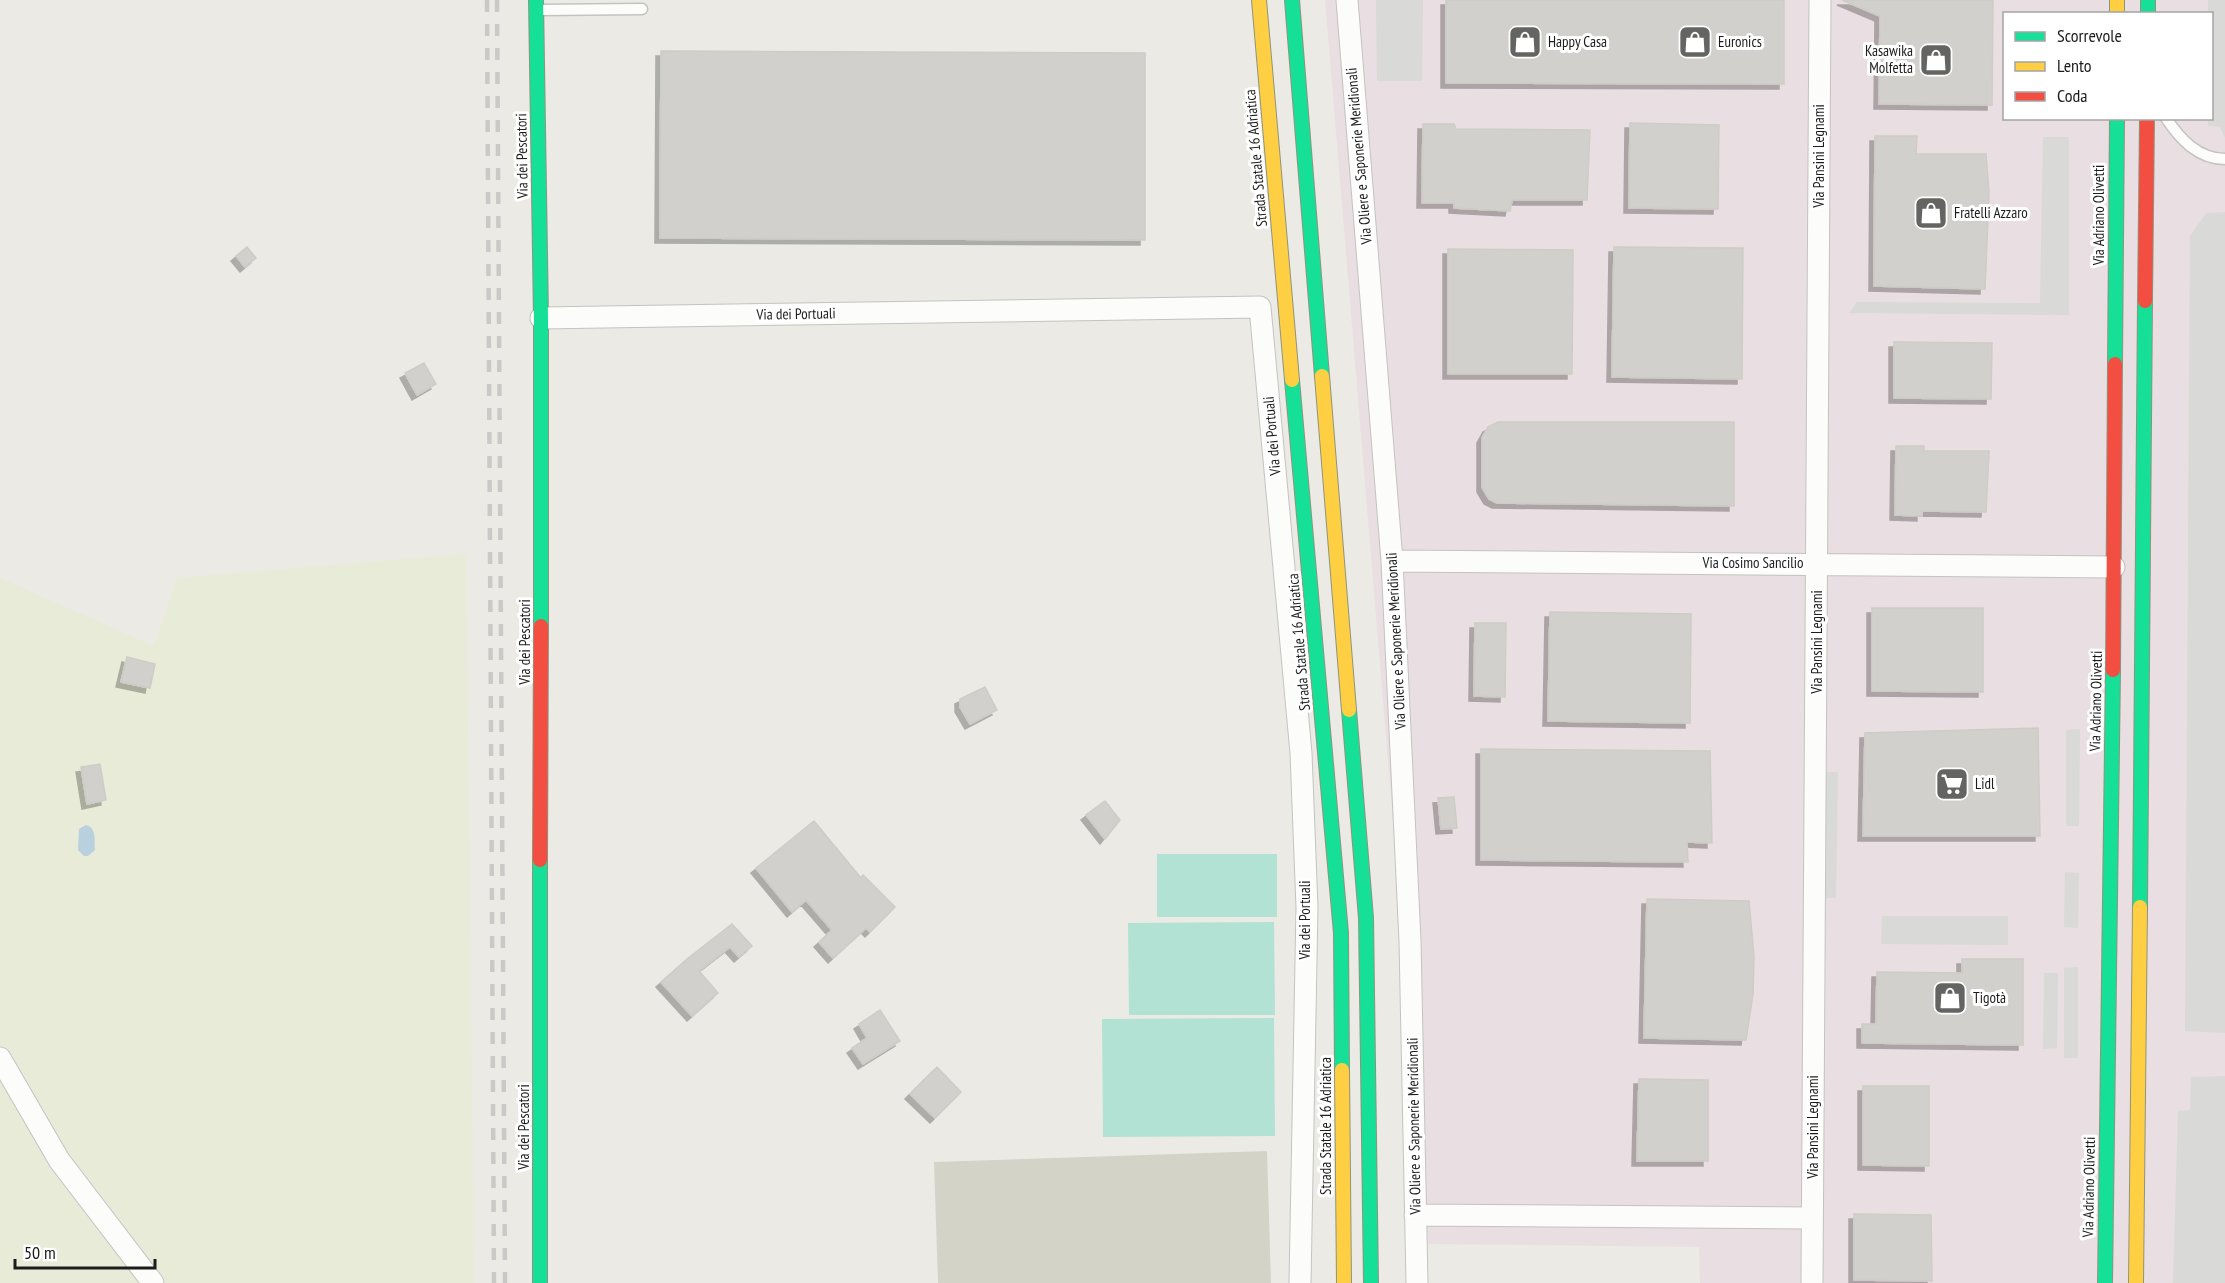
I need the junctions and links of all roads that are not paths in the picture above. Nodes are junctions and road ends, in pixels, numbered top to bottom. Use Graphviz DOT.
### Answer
graph roads {
  1 [pos="1259,0"];
  2 [pos="1292,0"];
  3 [pos="1347,0"];
  4 [pos="1820,0"];
  5 [pos="536,5"];
  6 [pos="642,9"];
  7 [pos="2116,120"];
  8 [pos="2148,120"];
  9 [pos="2167,120"];
  10 [pos="2225,159"];
  11 [pos="541,318"];
  12 [pos="1392,561"];
  13 [pos="1817,564"];
  14 [pos="2114,567"];
  15 [pos="0,1058"];
  16 [pos="1415,1215"];
  17 [pos="1812,1218"];
  18 [pos="153,1283"];
  19 [pos="540,1283"];
  20 [pos="1300,1283"];
  21 [pos="1344,1283"];
  22 [pos="1371,1283"];
  23 [pos="1417,1283"];
  24 [pos="1812,1283"];
  25 [pos="2105,1283"];
  26 [pos="2136,1283"];
  1 -- 21 [label="main road, Strada Statale 16 Adriatica"];
  2 -- 22 [label="main road"];
  3 -- 12 [label="street, Via Oliere e Saponerie Meridionali"];
  4 -- 13 [label="street, Via Pansini Legnami"];
  5 -- 6 [label="lane"];
  5 -- 11 [label="main road, Via dei Pescatori"];
  7 -- 14 [label="main road, Via Adriano Olivetti"];
  8 -- 26 [label="main road"];
  9 -- 10 [label="lane"];
  11 -- 19 [label="main road, Via dei Pescatori"];
  11 -- 20 [label="street, Via dei Portuali"];
  12 -- 13 [label="street, Via Cosimo Sancilio"];
  12 -- 16 [label="street, Via Oliere e Saponerie Meridionali"];
  13 -- 14 [label="street, Via Cosimo Sancilio"];
  13 -- 17 [label="street, Via Pansini Legnami"];
  14 -- 25 [label="main road, Via Adriano Olivetti"];
  15 -- 18 [label="street"];
  16 -- 17 [label="street"];
  16 -- 23 [label="street, Via Oliere e Saponerie Meridionali"];
  17 -- 24 [label="street, Via Pansini Legnami"];
}
